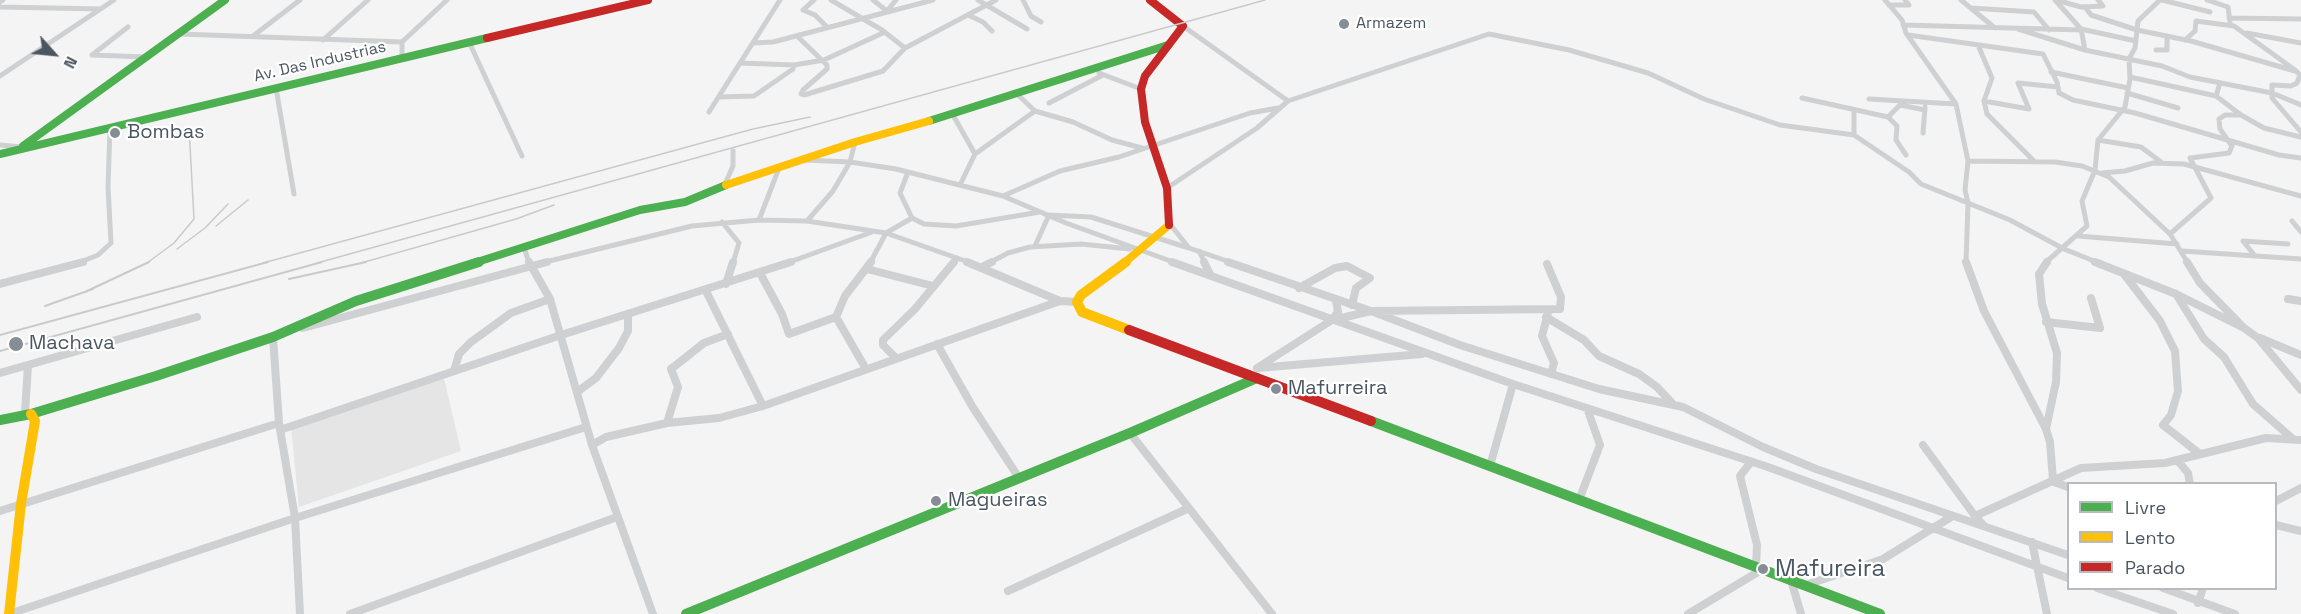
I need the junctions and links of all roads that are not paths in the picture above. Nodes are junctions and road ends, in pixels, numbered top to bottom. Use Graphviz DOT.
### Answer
graph roads {
  1 [pos="114,0"];
  2 [pos="225,0"];
  3 [pos="300,0"];
  4 [pos="368,0"];
  5 [pos="447,0"];
  6 [pos="648,0"];
  7 [pos="780,0"];
  8 [pos="814,0"];
  9 [pos="831,0"];
  10 [pos="873,0"];
  11 [pos="896,0"];
  12 [pos="933,0"];
  13 [pos="978,0"];
  14 [pos="996,0"];
  15 [pos="1023,0"];
  16 [pos="1150,0"];
  17 [pos="1905,0"];
  18 [pos="1961,0"];
  19 [pos="2055,0"];
  20 [pos="2098,0"];
  21 [pos="2161,0"];
  22 [pos="2207,0"];
  23 [pos="917,2"];
  24 [pos="1887,3"];
  25 [pos="985,6"];
  26 [pos="0,7"];
  27 [pos="2085,7"];
  28 [pos="1971,8"];
  29 [pos="100,9"];
  30 [pos="887,11"];
  31 [pos="2210,12"];
  32 [pos="968,15"];
  33 [pos="860,17"];
  34 [pos="2229,18"];
  35 [pos="2301,19"];
  36 [pos="1041,22"];
  37 [pos="1903,25"];
  38 [pos="1182,26"];
  39 [pos="2234,26"];
  40 [pos="128,27"];
  41 [pos="827,27"];
  42 [pos="1995,28"];
  43 [pos="1027,29"];
  44 [pos="2018,29"];
  45 [pos="2049,30"];
  46 [pos="2082,30"];
  47 [pos="2137,30"];
  48 [pos="992,31"];
  49 [pos="885,32"];
  50 [pos="2247,33"];
  51 [pos="179,34"];
  52 [pos="1908,35"];
  53 [pos="253,36"];
  54 [pos="797,36"];
  55 [pos="2167,36"];
  56 [pos="323,40"];
  57 [pos="2185,40"];
  58 [pos="2136,41"];
  59 [pos="402,42"];
  60 [pos="469,42"];
  61 [pos="753,43"];
  62 [pos="2301,43"];
  63 [pos="1168,45"];
  64 [pos="1978,45"];
  65 [pos="905,48"];
  66 [pos="2085,50"];
  67 [pos="2156,50"];
  68 [pos="147,57"];
  69 [pos="402,58"];
  70 [pos="2129,59"];
  71 [pos="824,60"];
  72 [pos="740,63"];
  73 [pos="794,65"];
  74 [pos="2051,72"];
  75 [pos="2299,72"];
  76 [pos="1098,73"];
  77 [pos="0,76"];
  78 [pos="2130,77"];
  79 [pos="2220,83"];
  80 [pos="2291,86"];
  81 [pos="2058,87"];
  82 [pos="276,88"];
  83 [pos="1142,89"];
  84 [pos="2301,89"];
  85 [pos="2127,91"];
  86 [pos="1016,93"];
  87 [pos="2272,93"];
  88 [pos="2216,96"];
  89 [pos="719,97"];
  90 [pos="1802,98"];
  91 [pos="1869,99"];
  92 [pos="1288,101"];
  93 [pos="1984,101"];
  94 [pos="1925,102"];
  95 [pos="1049,103"];
  96 [pos="1956,104"];
  97 [pos="2301,105"];
  98 [pos="1278,108"];
  99 [pos="2178,108"];
  100 [pos="2121,110"];
  101 [pos="1035,111"];
  102 [pos="1854,111"];
  103 [pos="1925,111"];
  104 [pos="709,112"];
  105 [pos="953,115"];
  106 [pos="2241,115"];
  107 [pos="1888,117"];
  108 [pos="110,128"];
  109 [pos="48,129"];
  110 [pos="1923,132"];
  111 [pos="2301,132"];
  112 [pos="1854,135"];
  113 [pos="2301,137"];
  114 [pos="2098,140"];
  115 [pos="2228,140"];
  116 [pos="855,142"];
  117 [pos="46,143"];
  118 [pos="1154,144"];
  119 [pos="0,146"];
  120 [pos="1142,147"];
  121 [pos="20,148"];
  122 [pos="733,152"];
  123 [pos="0,154"];
  124 [pos="975,154"];
  125 [pos="1906,155"];
  126 [pos="522,156"];
  127 [pos="2301,158"];
  128 [pos="804,160"];
  129 [pos="1968,161"];
  130 [pos="2034,161"];
  131 [pos="850,162"];
  132 [pos="2161,162"];
  133 [pos="2196,166"];
  134 [pos="779,168"];
  135 [pos="2099,171"];
  136 [pos="908,172"];
  137 [pos="960,185"];
  138 [pos="724,186"];
  139 [pos="1167,188"];
  140 [pos="294,194"];
  141 [pos="1003,196"];
  142 [pos="2301,196"];
  143 [pos="1968,203"];
  144 [pos="1040,213"];
  145 [pos="1049,215"];
  146 [pos="912,218"];
  147 [pos="759,220"];
  148 [pos="807,221"];
  149 [pos="2292,221"];
  150 [pos="722,222"];
  151 [pos="1170,224"];
  152 [pos="873,232"];
  153 [pos="2301,232"];
  154 [pos="886,233"];
  155 [pos="2169,234"];
  156 [pos="2078,236"];
  157 [pos="1156,237"];
  158 [pos="2288,244"];
  159 [pos="1035,246"];
  160 [pos="524,247"];
  161 [pos="1189,248"];
  162 [pos="2179,248"];
  163 [pos="1138,249"];
  164 [pos="2064,249"];
  165 [pos="1199,251"];
  166 [pos="2255,256"];
  167 [pos="957,258"];
  168 [pos="2301,259"];
  169 [pos="1547,264"];
  170 [pos="530,266"];
  171 [pos="982,267"];
  172 [pos="867,270"];
  173 [pos="760,273"];
  174 [pos="2124,273"];
  175 [pos="1210,274"];
  176 [pos="0,284"];
  177 [pos="726,284"];
  178 [pos="933,286"];
  179 [pos="1299,288"];
  180 [pos="706,291"];
  181 [pos="2176,294"];
  182 [pos="2091,298"];
  183 [pos="550,299"];
  184 [pos="2288,299"];
  185 [pos="1060,301"];
  186 [pos="1336,301"];
  187 [pos="2301,301"];
  188 [pos="1077,302"];
  189 [pos="1352,306"];
  190 [pos="1371,311"];
  191 [pos="2229,311"];
  192 [pos="2214,313"];
  193 [pos="1547,314"];
  194 [pos="628,315"];
  195 [pos="197,317"];
  196 [pos="836,317"];
  197 [pos="1332,320"];
  198 [pos="2046,322"];
  199 [pos="2244,328"];
  200 [pos="283,333"];
  201 [pos="729,334"];
  202 [pos="558,336"];
  203 [pos="273,337"];
  204 [pos="2258,338"];
  205 [pos="937,344"];
  206 [pos="1427,354"];
  207 [pos="2301,355"];
  208 [pos="896,358"];
  209 [pos="28,365"];
  210 [pos="866,369"];
  211 [pos="454,371"];
  212 [pos="0,373"];
  213 [pos="1254,374"];
  214 [pos="1551,375"];
  215 [pos="1513,384"];
  216 [pos="2301,390"];
  217 [pos="577,392"];
  218 [pos="1672,404"];
  219 [pos="763,406"];
  220 [pos="1587,408"];
  221 [pos="28,414"];
  222 [pos="0,420"];
  223 [pos="667,423"];
  224 [pos="280,427"];
  225 [pos="586,427"];
  226 [pos="2046,429"];
  227 [pos="1130,433"];
  228 [pos="2297,439"];
  229 [pos="592,445"];
  230 [pos="1923,445"];
  231 [pos="2200,454"];
  232 [pos="2178,461"];
  233 [pos="1751,462"];
  234 [pos="1490,466"];
  235 [pos="1019,477"];
  236 [pos="2052,481"];
  237 [pos="2190,482"];
  238 [pos="2067,487"];
  239 [pos="2301,488"];
  240 [pos="1579,500"];
  241 [pos="2277,500"];
  242 [pos="21,504"];
  243 [pos="1189,508"];
  244 [pos="0,511"];
  245 [pos="1975,516"];
  246 [pos="616,517"];
  247 [pos="1951,517"];
  248 [pos="295,518"];
  249 [pos="2277,525"];
  250 [pos="1984,526"];
  251 [pos="1933,528"];
  252 [pos="2301,531"];
  253 [pos="2032,542"];
  254 [pos="2067,555"];
  255 [pos="2036,567"];
  256 [pos="1760,568"];
  257 [pos="2067,579"];
  258 [pos="1791,580"];
  259 [pos="1806,585"];
  260 [pos="2103,590"];
  261 [pos="2168,590"];
  262 [pos="2202,590"];
  263 [pos="1008,591"];
  264 [pos="2198,603"];
  265 [pos="9,614"];
  266 [pos="300,614"];
  267 [pos="350,614"];
  268 [pos="653,614"];
  269 [pos="686,614"];
  270 [pos="1272,614"];
  271 [pos="1688,614"];
  272 [pos="1801,614"];
  273 [pos="1880,614"];
  274 [pos="2047,614"];
  275 [pos="2173,614"];
  276 [pos="2235,614"];
  1 -- 29 [label="street"];
  2 -- 51 [label="main road"];
  3 -- 53 [label="street"];
  4 -- 56 [label="street"];
  5 -- 59 [label="street"];
  6 -- 60 [label="main road, Av. Das Industrias"];
  7 -- 61 [label="street"];
  8 -- 41 [label="street"];
  9 -- 33 [label="street"];
  10 -- 30 [label="street"];
  11 -- 30 [label="street"];
  12 -- 23 [label="street"];
  13 -- 25 [label="street"];
  14 -- 25 [label="street"];
  15 -- 36 [label="street"];
  16 -- 38 [label="main road"];
  17 -- 24 [label="street"];
  18 -- 28 [label="street"];
  19 -- 27 [label="street"];
  19 -- 46 [label="street"];
  20 -- 27 [label="street"];
  21 -- 31 [label="street"];
  21 -- 47 [label="street"];
  22 -- 34 [label="street"];
  23 -- 30 [label="street"];
  24 -- 37 [label="street"];
  25 -- 32 [label="street"];
  25 -- 43 [label="street"];
  26 -- 29 [label="street"];
  27 -- 47 [label="street"];
  28 -- 42 [label="street"];
  28 -- 45 [label="street"];
  29 -- 77 [label="street"];
  30 -- 33 [label="street"];
  32 -- 48 [label="street"];
  32 -- 65 [label="street"];
  33 -- 41 [label="street"];
  33 -- 49 [label="street"];
  34 -- 35 [label="street"];
  34 -- 39 [label="street"];
  37 -- 42 [label="street"];
  37 -- 52 [label="street"];
  38 -- 63 [label="main road"];
  38 -- 92 [label="street"];
  39 -- 50 [label="street"];
  39 -- 57 [label="street"];
  40 -- 68 [label="street"];
  41 -- 54 [label="street"];
  42 -- 44 [label="street"];
  44 -- 45 [label="street"];
  44 -- 66 [label="street"];
  45 -- 46 [label="street"];
  46 -- 58 [label="street"];
  46 -- 66 [label="street"];
  47 -- 55 [label="street"];
  47 -- 58 [label="street"];
  49 -- 65 [label="street"];
  49 -- 71 [label="street"];
  50 -- 62 [label="street"];
  50 -- 75 [label="street"];
  51 -- 53 [label="street"];
  51 -- 68 [label="main road"];
  52 -- 64 [label="street"];
  52 -- 96 [label="street"];
  53 -- 56 [label="street"];
  54 -- 61 [label="street"];
  54 -- 71 [label="street"];
  55 -- 57 [label="street"];
  55 -- 67 [label="street"];
  56 -- 59 [label="street"];
  57 -- 75 [label="street"];
  58 -- 70 [label="street"];
  59 -- 69 [label="street"];
  60 -- 69 [label="main road, Av. Das Industrias"];
  60 -- 126 [label="street"];
  61 -- 72 [label="street"];
  63 -- 76 [label="main road"];
  63 -- 83 [label="main road"];
  64 -- 74 [label="street"];
  64 -- 93 [label="street"];
  65 -- 71 [label="street"];
  66 -- 70 [label="street"];
  68 -- 109 [label="main road"];
  69 -- 82 [label="main road, Av. Das Industrias"];
  70 -- 78 [label="street"];
  70 -- 79 [label="street"];
  71 -- 73 [label="street"];
  72 -- 73 [label="street"];
  72 -- 89 [label="street"];
  73 -- 89 [label="street"];
  74 -- 81 [label="street"];
  74 -- 85 [label="street"];
  75 -- 80 [label="street"];
  76 -- 83 [label="street"];
  76 -- 86 [label="main road"];
  76 -- 95 [label="street"];
  78 -- 85 [label="street"];
  78 -- 88 [label="street"];
  79 -- 87 [label="street"];
  79 -- 88 [label="street"];
  80 -- 84 [label="street"];
  80 -- 87 [label="street"];
  81 -- 93 [label="street"];
  81 -- 100 [label="street"];
  82 -- 108 [label="main road, Av. Das Industrias"];
  82 -- 140 [label="street"];
  83 -- 118 [label="main road"];
  85 -- 99 [label="street"];
  85 -- 100 [label="street"];
  86 -- 101 [label="street"];
  86 -- 105 [label="main road"];
  87 -- 97 [label="street"];
  87 -- 111 [label="street"];
  88 -- 106 [label="street"];
  89 -- 104 [label="street"];
  90 -- 102 [label="street"];
  91 -- 94 [label="street"];
  92 -- 98 [label="street"];
  92 -- 112 [label="street"];
  93 -- 130 [label="street"];
  94 -- 96 [label="street"];
  94 -- 103 [label="street"];
  96 -- 129 [label="street"];
  98 -- 118 [label="street"];
  98 -- 139 [label="street"];
  100 -- 114 [label="street"];
  100 -- 115 [label="street"];
  101 -- 120 [label="street"];
  101 -- 124 [label="street"];
  102 -- 107 [label="street"];
  102 -- 112 [label="street"];
  103 -- 107 [label="street"];
  103 -- 110 [label="street"];
  105 -- 116 [label="main road"];
  105 -- 124 [label="street"];
  106 -- 113 [label="street"];
  106 -- 115 [label="street"];
  107 -- 125 [label="street"];
  108 -- 117 [label="main road, Av. Das Industrias"];
  108 -- 176 [label="street"];
  109 -- 117 [label="main road"];
  109 -- 121 [label="main road"];
  112 -- 143 [label="street"];
  114 -- 132 [label="street"];
  114 -- 135 [label="street"];
  115 -- 127 [label="street"];
  115 -- 133 [label="street"];
  116 -- 128 [label="main road"];
  116 -- 131 [label="street"];
  117 -- 121 [label="main road, Av. Das Industrias"];
  118 -- 120 [label="street"];
  118 -- 139 [label="main road"];
  119 -- 121 [label="street"];
  120 -- 141 [label="street"];
  121 -- 123 [label="main road, Av. Das Industrias"];
  122 -- 138 [label="street"];
  124 -- 137 [label="street"];
  128 -- 131 [label="street"];
  128 -- 134 [label="main road"];
  129 -- 130 [label="street"];
  129 -- 143 [label="street"];
  130 -- 135 [label="street"];
  131 -- 136 [label="street"];
  131 -- 148 [label="street"];
  132 -- 133 [label="street"];
  132 -- 135 [label="street"];
  133 -- 142 [label="street"];
  133 -- 155 [label="street"];
  134 -- 138 [label="main road"];
  134 -- 147 [label="street"];
  135 -- 155 [label="street"];
  135 -- 156 [label="street"];
  136 -- 137 [label="street"];
  136 -- 146 [label="street"];
  137 -- 141 [label="street"];
  138 -- 160 [label="main road"];
  139 -- 151 [label="main road"];
  141 -- 144 [label="street"];
  143 -- 164 [label="street"];
  143 -- 226 [label="street"];
  144 -- 145 [label="street"];
  144 -- 146 [label="street"];
  145 -- 157 [label="street"];
  145 -- 159 [label="street"];
  145 -- 163 [label="street"];
  146 -- 154 [label="street"];
  147 -- 148 [label="street"];
  147 -- 150 [label="street"];
  148 -- 152 [label="street"];
  149 -- 153 [label="street"];
  150 -- 170 [label="street"];
  150 -- 177 [label="street"];
  151 -- 157 [label="main road"];
  151 -- 161 [label="street"];
  152 -- 154 [label="street"];
  152 -- 173 [label="street"];
  154 -- 167 [label="street"];
  154 -- 172 [label="street"];
  155 -- 162 [label="street"];
  156 -- 162 [label="street"];
  156 -- 164 [label="street"];
  157 -- 161 [label="street"];
  157 -- 163 [label="main road"];
  158 -- 166 [label="street"];
  159 -- 163 [label="street"];
  159 -- 171 [label="street"];
  160 -- 170 [label="street"];
  160 -- 200 [label="main road"];
  161 -- 165 [label="street"];
  162 -- 166 [label="street"];
  162 -- 191 [label="street"];
  163 -- 175 [label="street"];
  163 -- 188 [label="main road"];
  164 -- 174 [label="street"];
  164 -- 198 [label="street"];
  165 -- 175 [label="street"];
  165 -- 179 [label="street"];
  166 -- 168 [label="street"];
  167 -- 171 [label="street"];
  167 -- 178 [label="street"];
  169 -- 193 [label="street"];
  170 -- 183 [label="street"];
  170 -- 200 [label="street"];
  171 -- 185 [label="street"];
  172 -- 178 [label="street"];
  172 -- 196 [label="street"];
  173 -- 177 [label="street"];
  173 -- 196 [label="street"];
  174 -- 181 [label="street"];
  174 -- 231 [label="street"];
  175 -- 197 [label="street"];
  177 -- 180 [label="street"];
  178 -- 208 [label="street"];
  179 -- 186 [label="street"];
  179 -- 189 [label="street"];
  180 -- 194 [label="street"];
  180 -- 201 [label="street"];
  181 -- 192 [label="street"];
  181 -- 228 [label="street"];
  182 -- 198 [label="street"];
  183 -- 202 [label="street"];
  183 -- 211 [label="street"];
  184 -- 187 [label="street"];
  185 -- 188 [label="street"];
  185 -- 205 [label="street"];
  186 -- 189 [label="street"];
  186 -- 197 [label="street"];
  188 -- 213 [label="main road"];
  189 -- 190 [label="street"];
  190 -- 193 [label="street"];
  190 -- 197 [label="street"];
  190 -- 214 [label="street"];
  191 -- 192 [label="street"];
  191 -- 199 [label="street"];
  192 -- 199 [label="street"];
  193 -- 214 [label="street"];
  193 -- 218 [label="street"];
  194 -- 202 [label="street"];
  194 -- 217 [label="street"];
  195 -- 209 [label="street"];
  196 -- 210 [label="street"];
  197 -- 206 [label="street"];
  197 -- 213 [label="street"];
  198 -- 226 [label="street"];
  199 -- 204 [label="street"];
  200 -- 203 [label="main road"];
  201 -- 219 [label="street"];
  201 -- 223 [label="street"];
  202 -- 211 [label="street"];
  202 -- 217 [label="street"];
  203 -- 221 [label="main road"];
  203 -- 224 [label="street"];
  204 -- 207 [label="street"];
  204 -- 216 [label="street"];
  205 -- 208 [label="street"];
  205 -- 235 [label="street"];
  206 -- 213 [label="street"];
  206 -- 215 [label="street"];
  208 -- 210 [label="street"];
  209 -- 212 [label="street"];
  209 -- 221 [label="street"];
  210 -- 219 [label="street"];
  211 -- 224 [label="street"];
  213 -- 227 [label="main road"];
  213 -- 234 [label="main road"];
  214 -- 218 [label="street"];
  215 -- 220 [label="street"];
  215 -- 234 [label="street"];
  217 -- 225 [label="street"];
  218 -- 247 [label="street"];
  219 -- 223 [label="street"];
  220 -- 233 [label="street"];
  220 -- 240 [label="street"];
  221 -- 222 [label="main road"];
  221 -- 242 [label="main road"];
  223 -- 229 [label="street"];
  224 -- 242 [label="street"];
  224 -- 248 [label="street"];
  225 -- 229 [label="street"];
  225 -- 248 [label="street"];
  226 -- 236 [label="street"];
  227 -- 235 [label="main road"];
  227 -- 243 [label="street"];
  228 -- 231 [label="street"];
  229 -- 246 [label="street"];
  230 -- 245 [label="street"];
  231 -- 232 [label="street"];
  232 -- 236 [label="street"];
  232 -- 237 [label="street"];
  233 -- 251 [label="street"];
  233 -- 256 [label="street"];
  234 -- 240 [label="main road"];
  235 -- 269 [label="main road"];
  236 -- 238 [label="street"];
  236 -- 245 [label="street"];
  239 -- 241 [label="street"];
  240 -- 256 [label="main road"];
  242 -- 244 [label="street"];
  242 -- 265 [label="main road"];
  243 -- 263 [label="street"];
  243 -- 270 [label="street"];
  245 -- 250 [label="street"];
  246 -- 267 [label="street"];
  246 -- 268 [label="street"];
  247 -- 250 [label="street"];
  247 -- 251 [label="street"];
  248 -- 265 [label="street"];
  248 -- 266 [label="street"];
  249 -- 252 [label="street"];
  250 -- 253 [label="street"];
  251 -- 255 [label="street"];
  251 -- 259 [label="street"];
  253 -- 254 [label="street"];
  253 -- 255 [label="street"];
  255 -- 257 [label="street"];
  255 -- 274 [label="street"];
  256 -- 258 [label="main road"];
  256 -- 271 [label="street"];
  258 -- 259 [label="main road"];
  258 -- 272 [label="street"];
  259 -- 273 [label="main road"];
  260 -- 275 [label="street"];
  261 -- 264 [label="street"];
  262 -- 264 [label="street"];
  264 -- 276 [label="street"];
}
